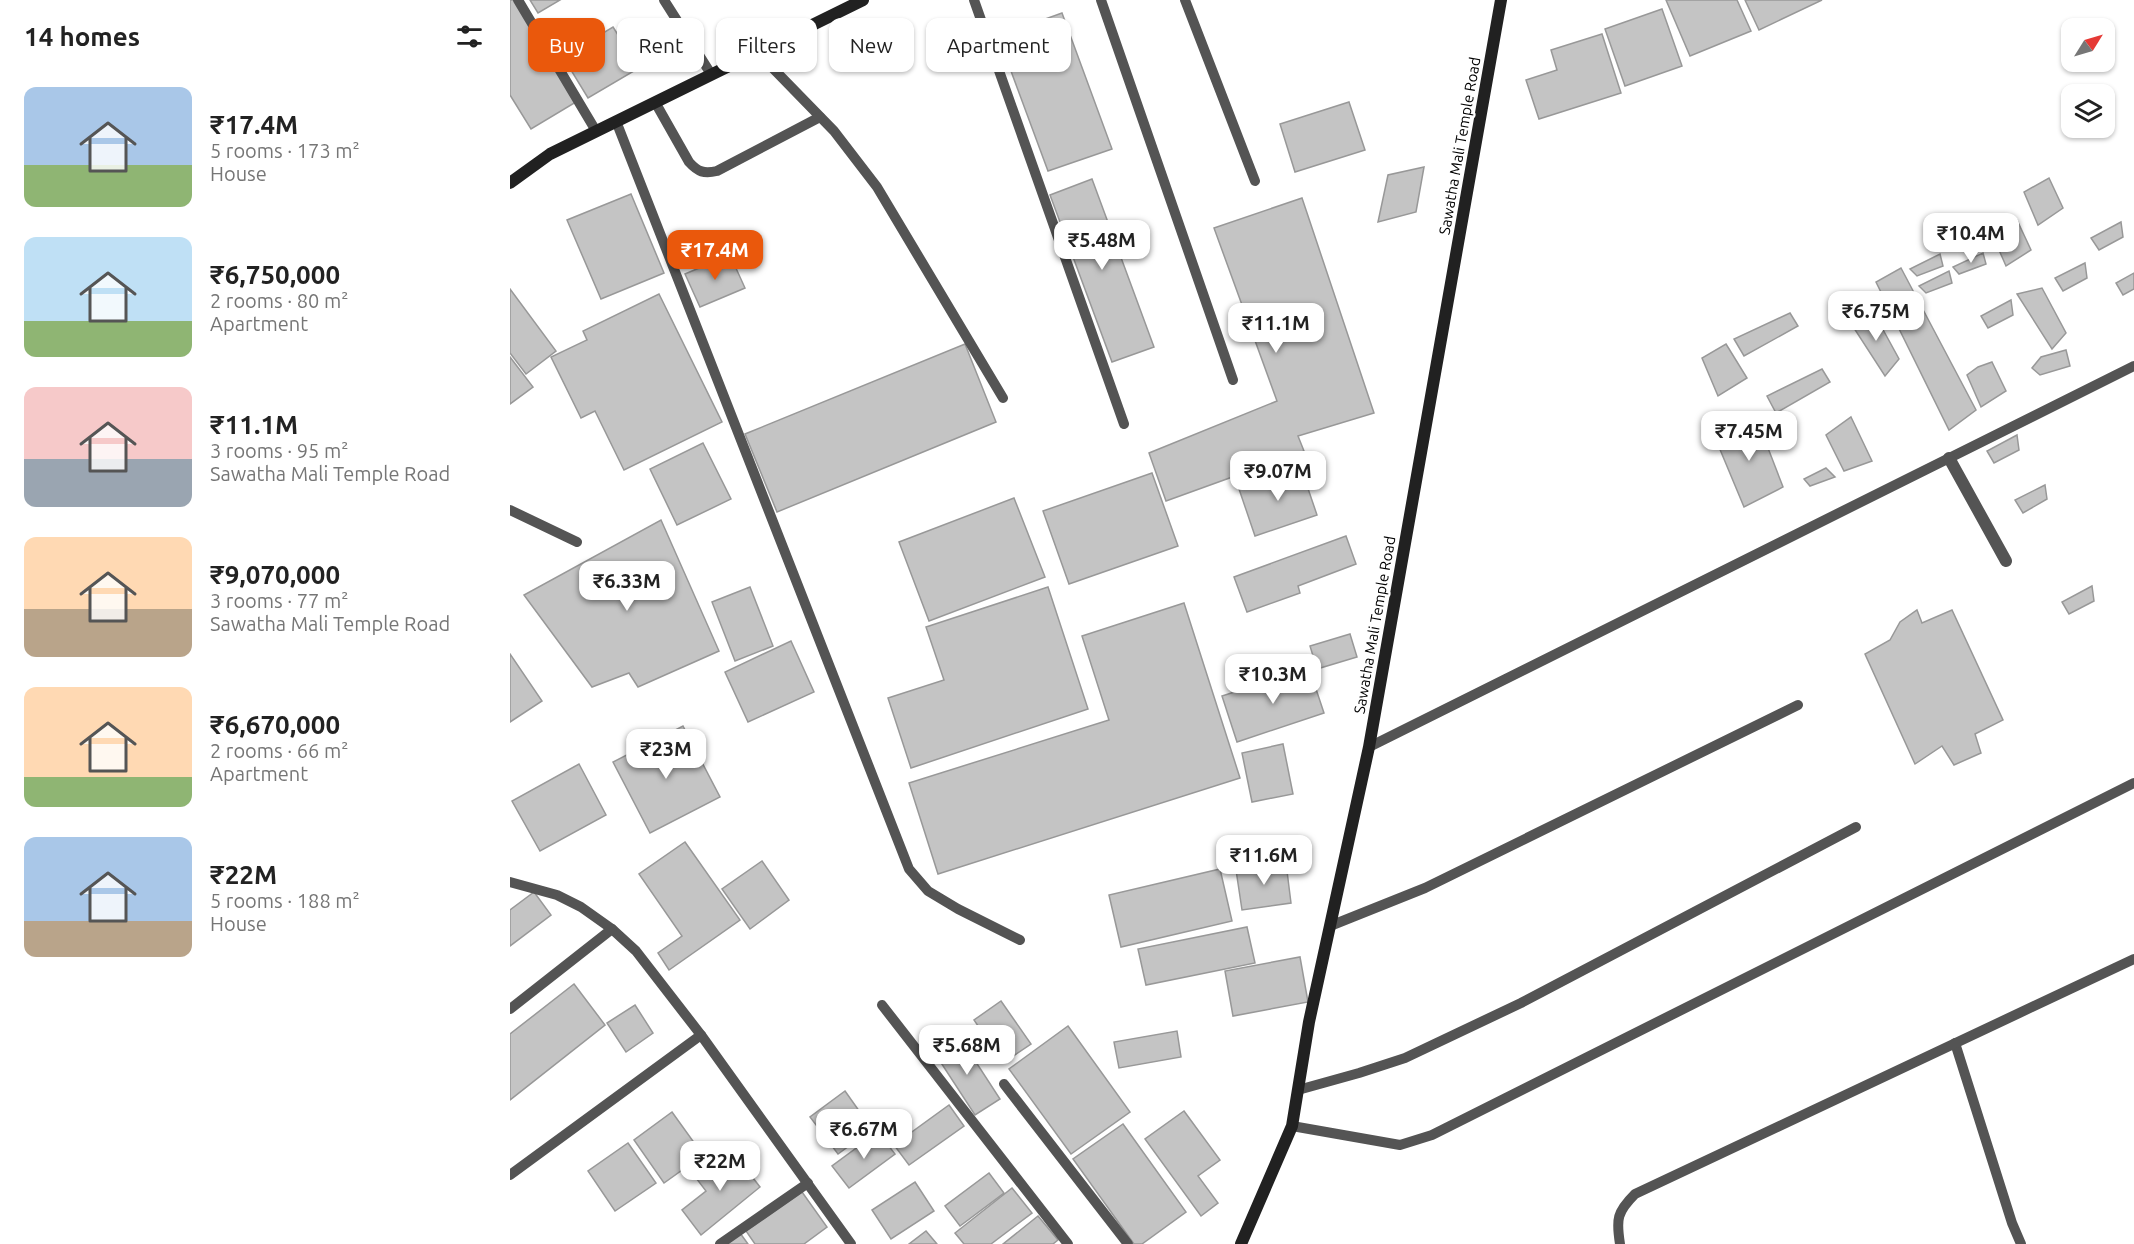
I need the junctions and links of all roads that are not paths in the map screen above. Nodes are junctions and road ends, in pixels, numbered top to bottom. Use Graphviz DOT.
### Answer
graph roads {
  1 [pos="518,0"];
  2 [pos="664,0"];
  3 [pos="863,0"];
  4 [pos="974,0"];
  5 [pos="1101,0"];
  6 [pos="1185,0"];
  7 [pos="1501,0"];
  8 [pos="846,4"];
  9 [pos="817,20"];
  10 [pos="717,72"];
  11 [pos="776,72"];
  12 [pos="711,75"];
  13 [pos="655,102"];
  14 [pos="820,117"];
  15 [pos="616,121"];
  16 [pos="596,131"];
  17 [pos="1255,181"];
  18 [pos="510,183"];
  19 [pos="2134,366"];
  20 [pos="1233,380"];
  21 [pos="1003,398"];
  22 [pos="1124,424"];
  23 [pos="1949,458"];
  24 [pos="510,510"];
  25 [pos="577,542"];
  26 [pos="2006,561"];
  27 [pos="1798,705"];
  28 [pos="1369,747"];
  29 [pos="2134,783"];
  30 [pos="1856,826"];
  31 [pos="510,882"];
  32 [pos="1330,926"];
  33 [pos="612,929"];
  34 [pos="1020,940"];
  35 [pos="2134,959"];
  36 [pos="882,1005"];
  37 [pos="510,1009"];
  38 [pos="701,1035"];
  39 [pos="1955,1043"];
  40 [pos="1004,1084"];
  41 [pos="1298,1089"];
  42 [pos="1292,1126"];
  43 [pos="510,1175"];
  44 [pos="808,1183"];
  45 [pos="720,1244"];
  46 [pos="851,1244"];
  47 [pos="1068,1244"];
  48 [pos="1128,1244"];
  49 [pos="1240,1244"];
  50 [pos="1620,1244"];
  51 [pos="2021,1244"];
  1 -- 16 [label="lane"];
  2 -- 12 [label="lane"];
  3 -- 8 [label="street"];
  4 -- 22 [label="lane"];
  5 -- 20 [label="lane"];
  6 -- 17 [label="lane"];
  7 -- 28 [label="street, Sawatha Mali Temple Road"];
  8 -- 9 [label="street"];
  10 -- 12 [label="street"];
  11 -- 14 [label="lane"];
  12 -- 13 [label="street"];
  13 -- 14 [label="lane"];
  13 -- 15 [label="street"];
  14 -- 21 [label="lane"];
  15 -- 16 [label="street"];
  15 -- 34 [label="lane"];
  16 -- 18 [label="street"];
  19 -- 23 [label="lane"];
  23 -- 26 [label="street"];
  23 -- 28 [label="lane"];
  24 -- 25 [label="lane"];
  27 -- 32 [label="lane"];
  28 -- 32 [label="street, Sawatha Mali Temple Road"];
  29 -- 42 [label="lane"];
  30 -- 41 [label="lane"];
  31 -- 33 [label="lane"];
  32 -- 41 [label="street, Sawatha Mali Temple Road"];
  33 -- 37 [label="lane"];
  33 -- 38 [label="lane"];
  35 -- 39 [label="lane"];
  36 -- 47 [label="lane"];
  38 -- 43 [label="lane"];
  38 -- 44 [label="lane"];
  39 -- 50 [label="lane"];
  39 -- 51 [label="lane"];
  40 -- 48 [label="lane"];
  41 -- 42 [label="street, Sawatha Mali Temple Road"];
  42 -- 49 [label="street, Sawatha Mali Temple Road"];
  44 -- 45 [label="lane"];
  44 -- 46 [label="lane"];
}
